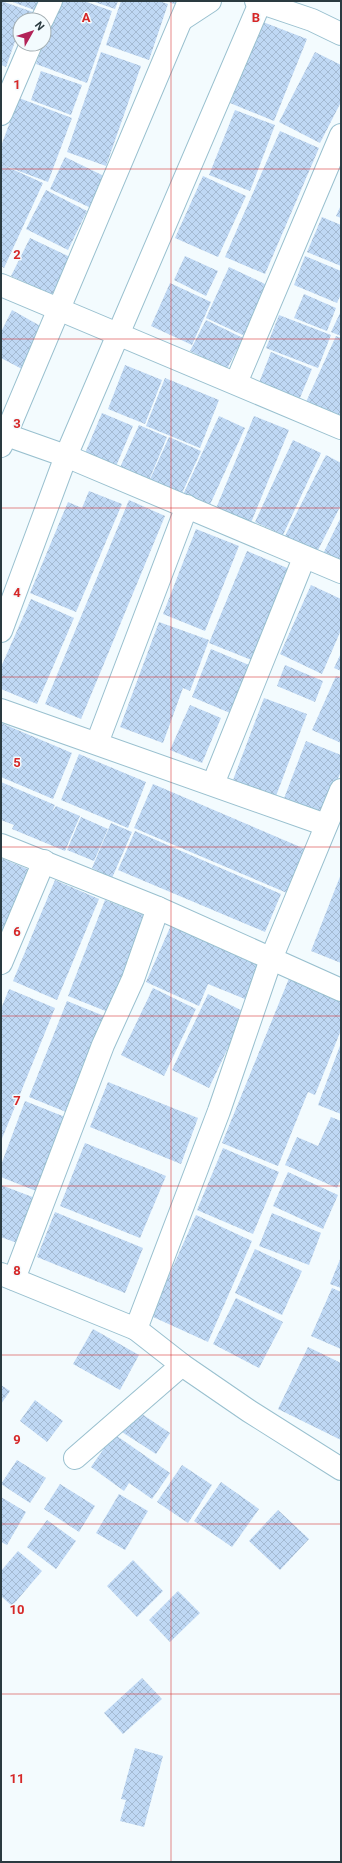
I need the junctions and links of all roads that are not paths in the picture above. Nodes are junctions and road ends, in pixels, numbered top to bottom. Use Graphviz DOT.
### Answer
graph roads {
  1 [pos="51,1"];
  2 [pos="210,1"];
  3 [pos="258,2"];
  4 [pos="185,10"];
  5 [pos="46,12"];
  6 [pos="341,34"];
  7 [pos="26,52"];
  8 [pos="6,88"];
  9 [pos="1,114"];
  10 [pos="341,135"];
  11 [pos="1,285"];
  12 [pos="58,310"];
  13 [pos="118,335"];
  14 [pos="236,383"];
  15 [pos="341,428"];
  16 [pos="2,438"];
  17 [pos="66,456"];
  18 [pos="187,506"];
  19 [pos="304,558"];
  20 [pos="341,572"];
  21 [pos="1,631"];
  22 [pos="1,710"];
  23 [pos="98,743"];
  24 [pos="213,784"];
  25 [pos="341,790"];
  26 [pos="326,825"];
  27 [pos="1,845"];
  28 [pos="44,861"];
  29 [pos="158,908"];
  30 [pos="271,959"];
  31 [pos="1,963"];
  32 [pos="341,990"];
  33 [pos="7,1276"];
  34 [pos="136,1329"];
  35 [pos="182,1365"];
  36 [pos="74,1458"];
  37 [pos="341,1469"];
  1 -- 5 [label="street"];
  2 -- 4 [label="street"];
  3 -- 6 [label="street"];
  3 -- 13 [label="street"];
  4 -- 12 [label="street"];
  7 -- 8 [label="street"];
  8 -- 9 [label="street"];
  10 -- 14 [label="street"];
  11 -- 12 [label="street"];
  12 -- 13 [label="street"];
  12 -- 16 [label="street"];
  13 -- 14 [label="street"];
  13 -- 17 [label="street"];
  14 -- 15 [label="street"];
  16 -- 17 [label="street"];
  17 -- 18 [label="street"];
  17 -- 21 [label="street"];
  18 -- 19 [label="street"];
  18 -- 23 [label="street"];
  19 -- 20 [label="street"];
  19 -- 24 [label="street"];
  22 -- 23 [label="street"];
  23 -- 24 [label="street"];
  24 -- 26 [label="street"];
  25 -- 26 [label="street"];
  26 -- 30 [label="street"];
  27 -- 28 [label="street"];
  28 -- 29 [label="street"];
  28 -- 31 [label="street"];
  29 -- 30 [label="street"];
  29 -- 33 [label="street"];
  30 -- 32 [label="street"];
  30 -- 34 [label="street"];
  33 -- 34 [label="street"];
  34 -- 35 [label="street"];
  35 -- 36 [label="street"];
  35 -- 37 [label="street"];
}
